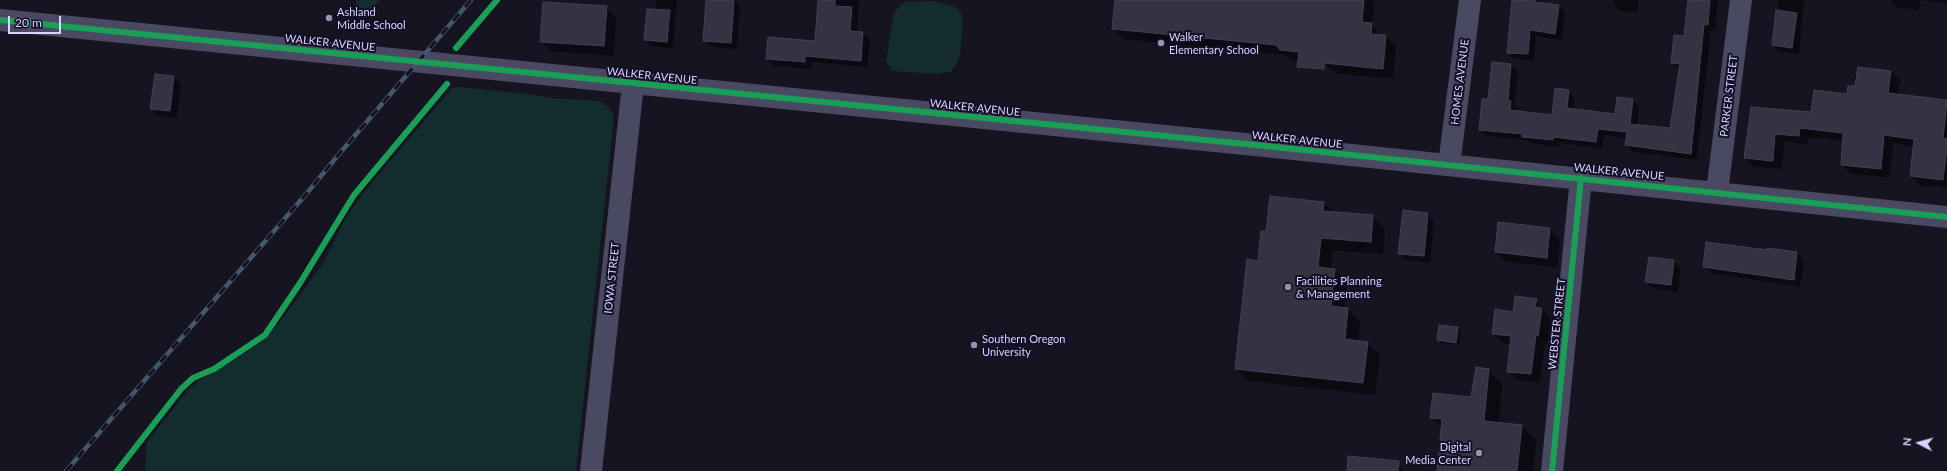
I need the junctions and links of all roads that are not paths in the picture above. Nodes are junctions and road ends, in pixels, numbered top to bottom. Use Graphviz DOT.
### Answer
graph roads {
  1 [pos="1470,0"];
  2 [pos="1741,0"];
  3 [pos="0,20"];
  4 [pos="633,84"];
  5 [pos="1449,165"];
  6 [pos="1581,178"];
  7 [pos="1717,192"];
  8 [pos="1947,217"];
  9 [pos="591,471"];
  10 [pos="1552,471"];
  1 -- 5 [label="street, HOMES AVENUE"];
  2 -- 7 [label="street, PARKER STREET"];
  3 -- 4 [label="street, WALKER AVENUE"];
  4 -- 5 [label="street, WALKER AVENUE"];
  4 -- 9 [label="street, IOWA STREET"];
  5 -- 6 [label="street, WALKER AVENUE"];
  6 -- 7 [label="street, WALKER AVENUE"];
  6 -- 10 [label="street, WEBSTER STREET"];
  7 -- 8 [label="street, WALKER AVENUE"];
}
